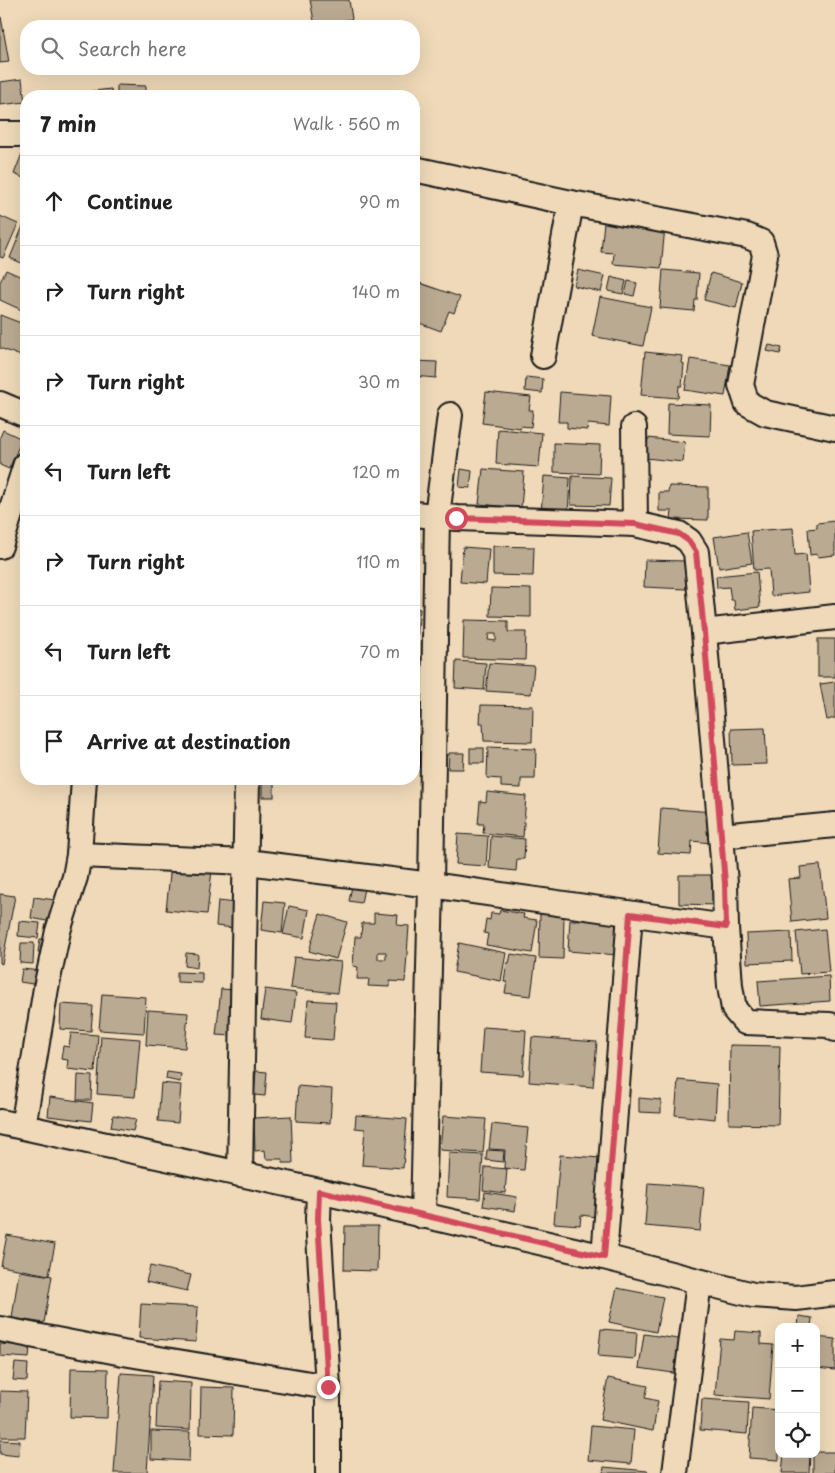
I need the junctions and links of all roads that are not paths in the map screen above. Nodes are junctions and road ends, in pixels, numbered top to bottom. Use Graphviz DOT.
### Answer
graph roads {
  1 [pos="0,134"];
  2 [pos="20,134"];
  3 [pos="420,170"];
  4 [pos="571,204"];
  5 [pos="543,356"];
  6 [pos="0,404"];
  7 [pos="20,412"];
  8 [pos="450,415"];
  9 [pos="634,428"];
  10 [pos="835,428"];
  11 [pos="20,501"];
  12 [pos="420,515"];
  13 [pos="437,516"];
  14 [pos="635,524"];
  15 [pos="0,546"];
  16 [pos="835,617"];
  17 [pos="704,632"];
  18 [pos="84,785"];
  19 [pos="247,785"];
  20 [pos="835,824"];
  21 [pos="721,836"];
  22 [pos="79,856"];
  23 [pos="247,862"];
  24 [pos="431,885"];
  25 [pos="630,914"];
  26 [pos="726,927"];
  27 [pos="835,1029"];
  28 [pos="0,1122"];
  29 [pos="23,1127"];
  30 [pos="240,1174"];
  31 [pos="319,1191"];
  32 [pos="423,1216"];
  33 [pos="604,1257"];
  34 [pos="699,1282"];
  35 [pos="835,1293"];
  36 [pos="0,1329"];
  37 [pos="328,1387"];
  38 [pos="328,1473"];
  39 [pos="676,1473"];
  1 -- 2 [label="street"];
  3 -- 4 [label="street"];
  4 -- 5 [label="street"];
  4 -- 10 [label="street"];
  6 -- 7 [label="street"];
  8 -- 13 [label="street"];
  9 -- 14 [label="street"];
  11 -- 15 [label="street"];
  12 -- 13 [label="street"];
  13 -- 14 [label="street"];
  13 -- 24 [label="street"];
  14 -- 17 [label="street"];
  16 -- 17 [label="street"];
  17 -- 21 [label="street"];
  18 -- 22 [label="street"];
  19 -- 23 [label="street"];
  20 -- 21 [label="street"];
  21 -- 26 [label="street"];
  22 -- 23 [label="street"];
  22 -- 29 [label="street"];
  23 -- 24 [label="street"];
  23 -- 30 [label="street"];
  24 -- 25 [label="street"];
  24 -- 32 [label="street"];
  25 -- 26 [label="street"];
  25 -- 33 [label="street"];
  26 -- 27 [label="street"];
  28 -- 29 [label="street"];
  29 -- 30 [label="street"];
  30 -- 31 [label="street"];
  31 -- 32 [label="street"];
  31 -- 37 [label="street"];
  32 -- 33 [label="street"];
  33 -- 34 [label="street"];
  34 -- 35 [label="street"];
  34 -- 39 [label="street"];
  36 -- 37 [label="street"];
  37 -- 38 [label="street"];
}
